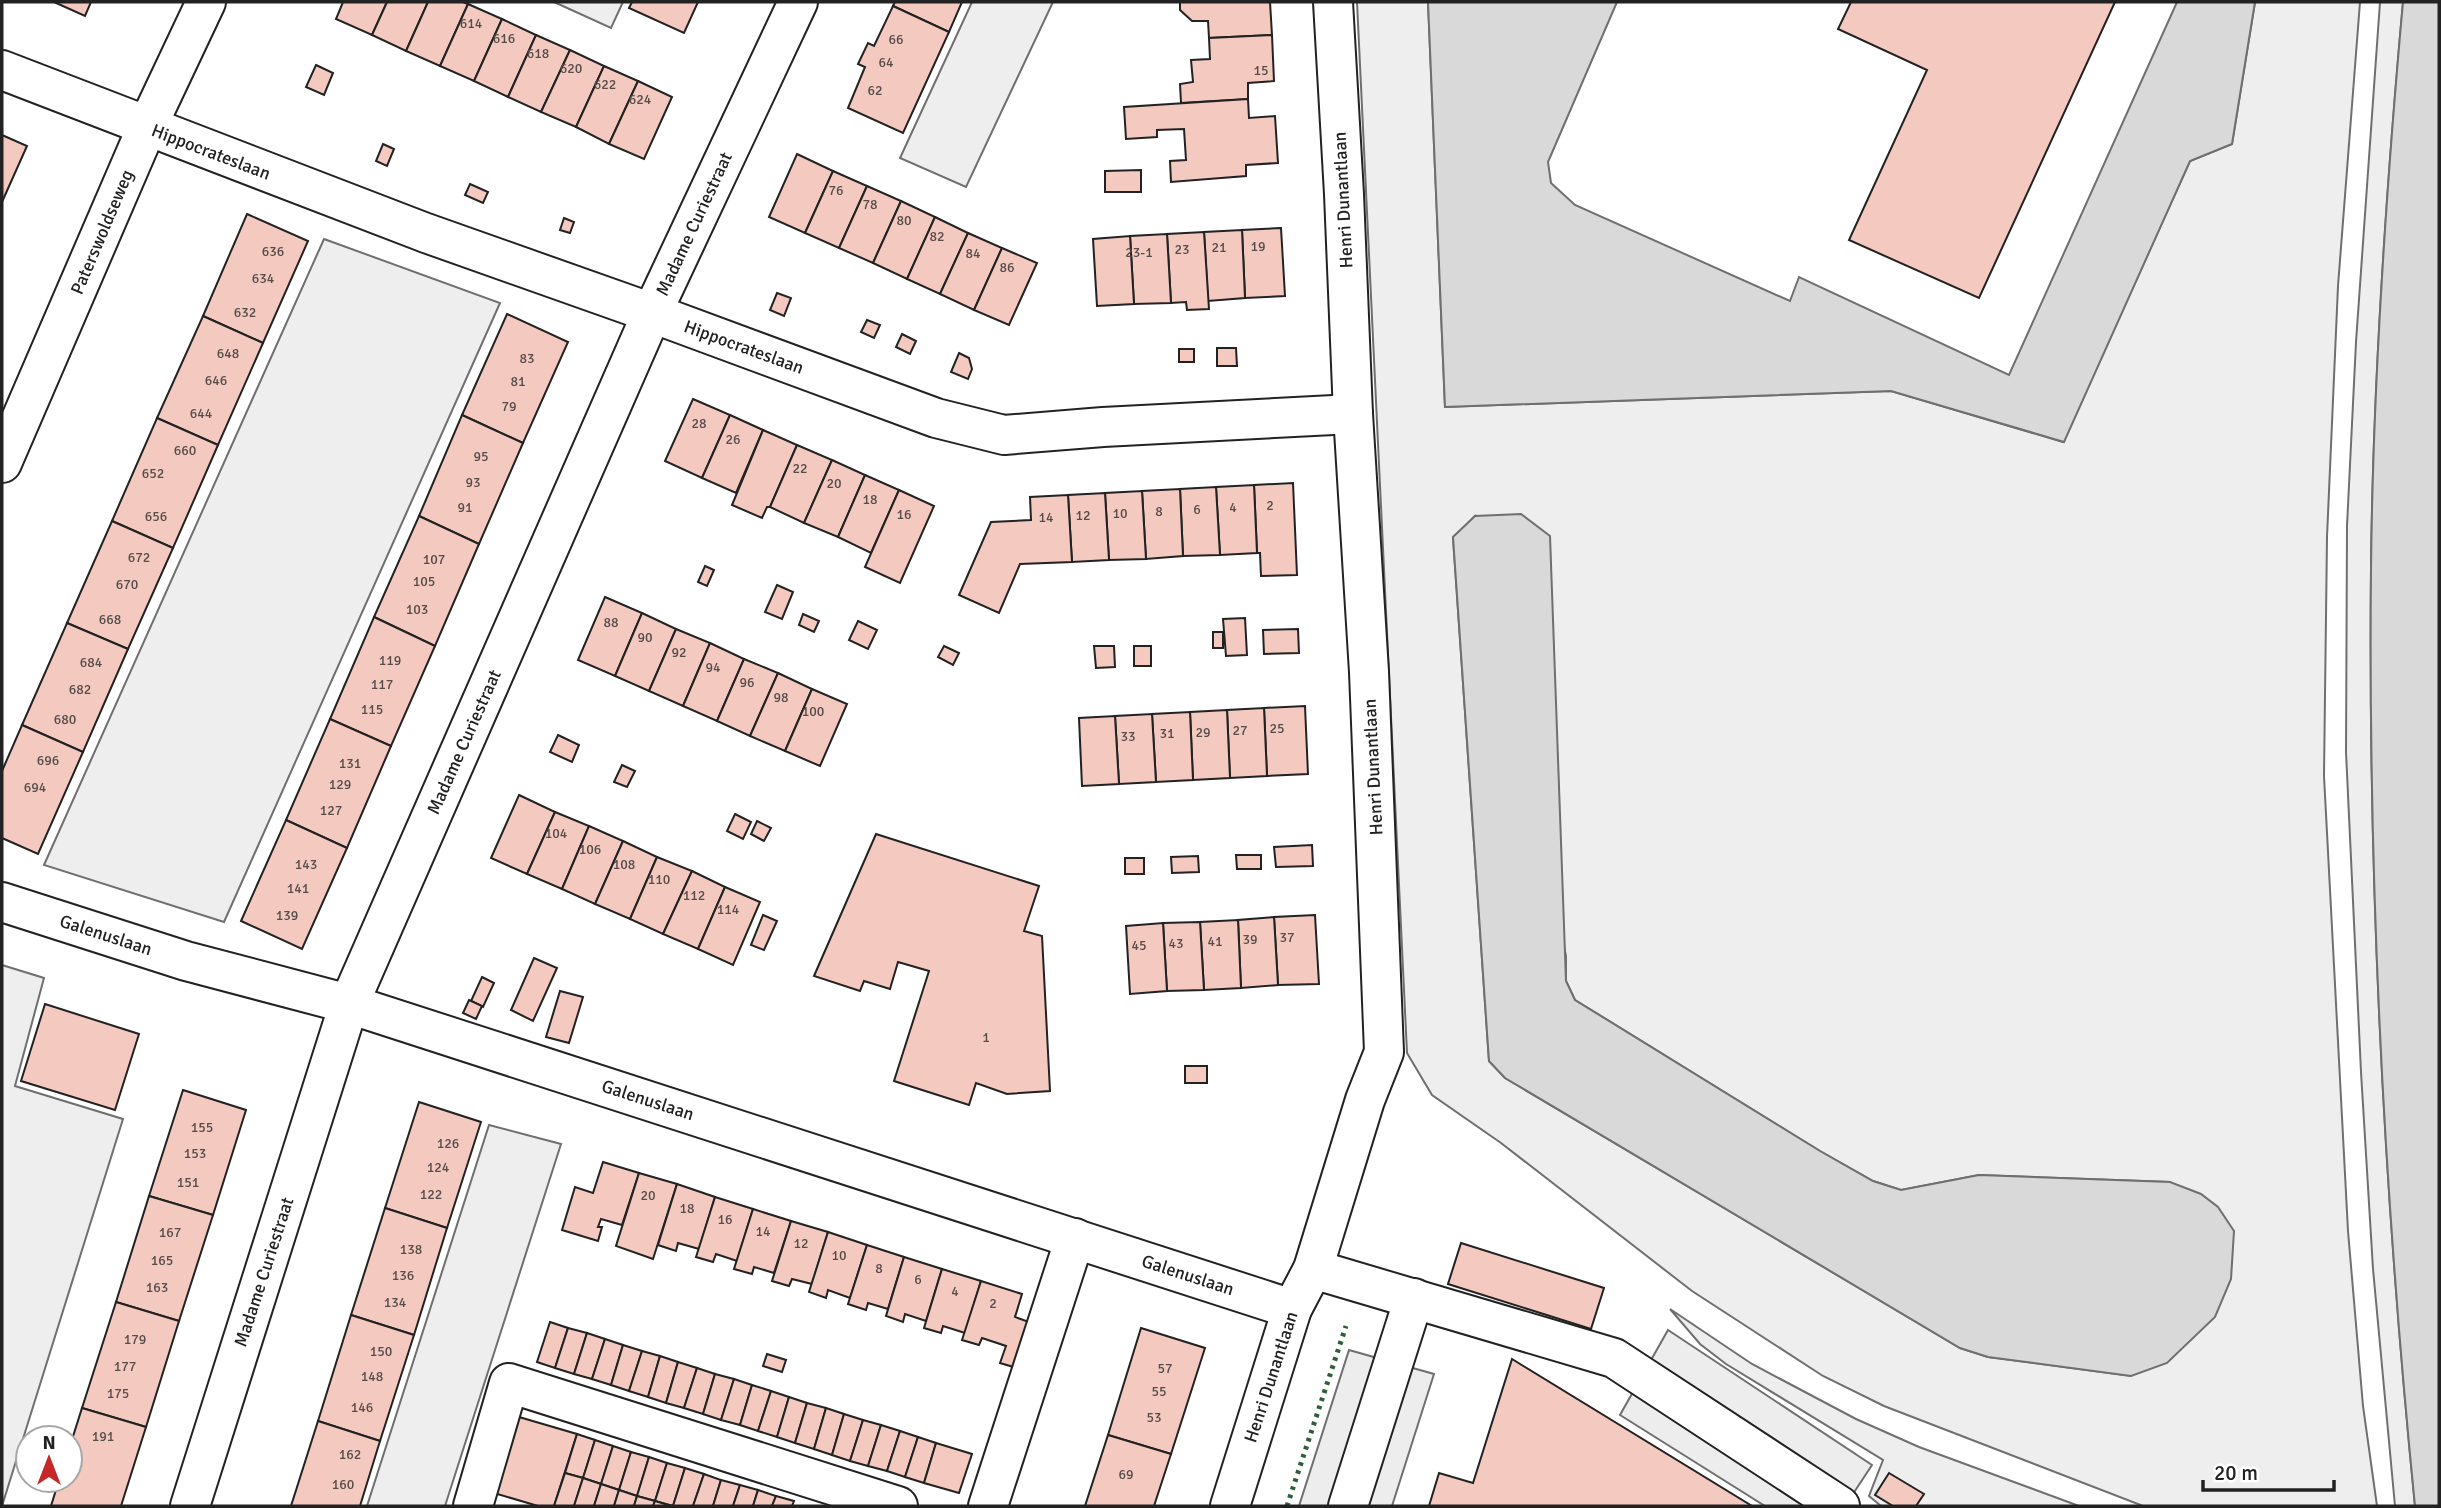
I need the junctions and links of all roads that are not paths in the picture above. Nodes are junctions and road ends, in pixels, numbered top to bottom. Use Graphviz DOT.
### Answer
graph roads {
  1 [pos="206,2"];
  2 [pos="798,2"];
  3 [pos="1333,2"];
  4 [pos="2,70"];
  5 [pos="147,127"];
  6 [pos="652,313"];
  7 [pos="1353,414"];
  8 [pos="2,463"];
  9 [pos="2,902"];
  10 [pos="349,1004"];
  11 [pos="1075,1238"];
  12 [pos="1313,1269"];
  13 [pos="1414,1298"];
  14 [pos="1292,1308"];
  15 [pos="190,1506"];
  16 [pos="472,1506"];
  17 [pos="898,1506"];
  18 [pos="988,1506"];
  19 [pos="1230,1506"];
  20 [pos="1348,1506"];
  21 [pos="1840,1506"];
  1 -- 5 [label="street, Paterswoldseweg"];
  2 -- 6 [label="street, Madame Curiestraat"];
  3 -- 7 [label="street, Henri Dunantlaan"];
  4 -- 5 [label="street, Hippocrateslaan"];
  5 -- 6 [label="street, Hippocrateslaan"];
  5 -- 8 [label="street, Paterswoldseweg"];
  6 -- 7 [label="street, Hippocrateslaan"];
  6 -- 10 [label="street, Madame Curiestraat"];
  7 -- 12 [label="street, Henri Dunantlaan"];
  9 -- 10 [label="street, Galenuslaan"];
  10 -- 11 [label="street, Galenuslaan"];
  10 -- 15 [label="street, Madame Curiestraat"];
  11 -- 14 [label="street, Galenuslaan"];
  11 -- 18 [label="street"];
  12 -- 13 [label="street"];
  12 -- 14 [label="street, Henri Dunantlaan"];
  13 -- 20 [label="street"];
  13 -- 21 [label="street"];
  14 -- 19 [label="street, Henri Dunantlaan"];
  16 -- 17 [label="street"];
}
